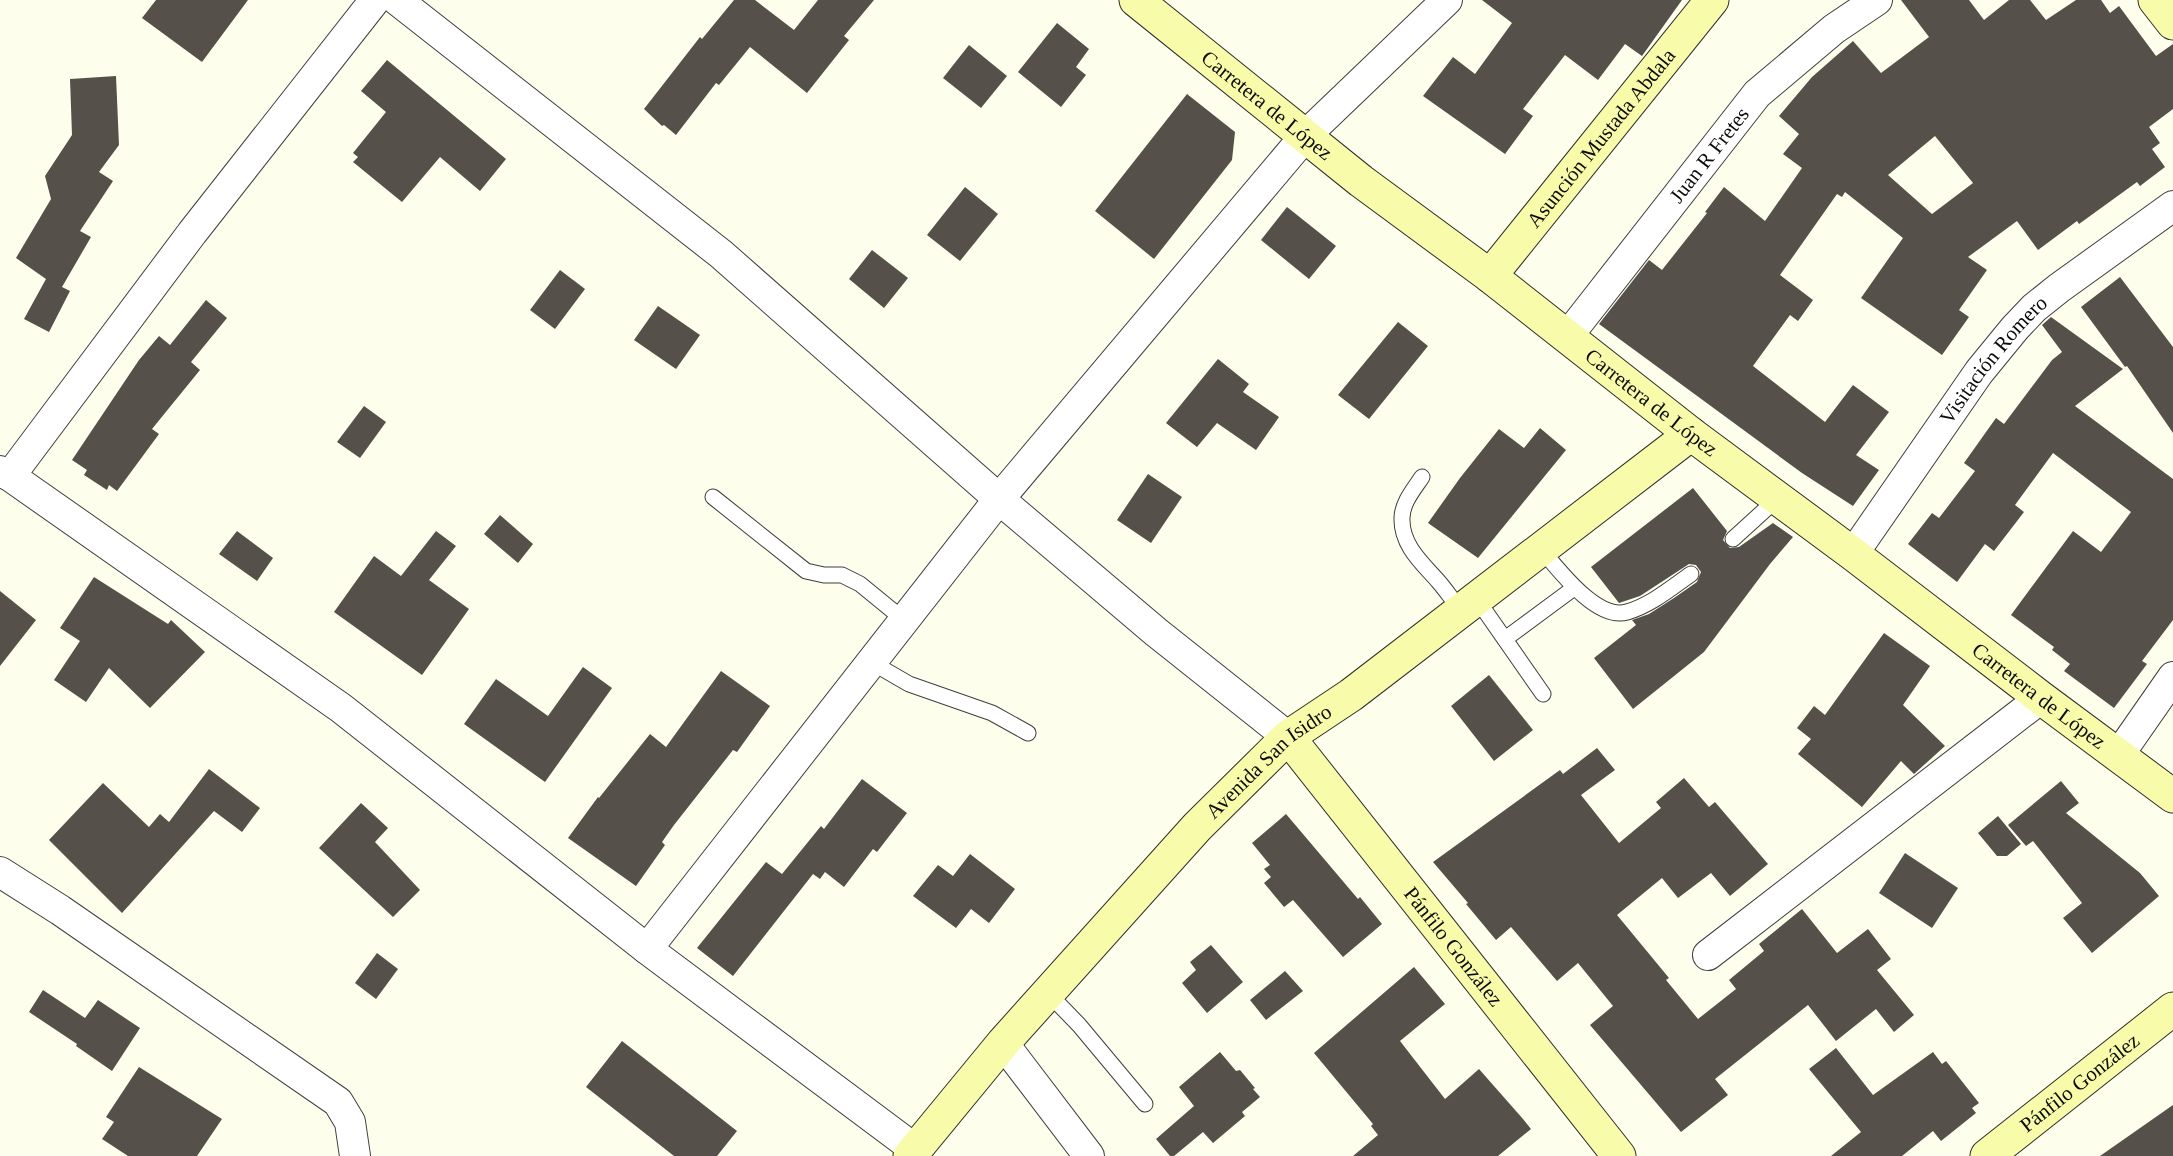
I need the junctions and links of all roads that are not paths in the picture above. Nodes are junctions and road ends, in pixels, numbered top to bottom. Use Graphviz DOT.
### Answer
graph roads {
  1 [pos="375,0"];
  2 [pos="397,0"];
  3 [pos="1136,0"];
  4 [pos="1447,0"];
  5 [pos="1712,0"];
  6 [pos="1877,0"];
  7 [pos="2156,0"];
  8 [pos="2173,23"];
  9 [pos="1306,135"];
  10 [pos="2173,206"];
  11 [pos="1490,276"];
  12 [pos="1567,337"];
  13 [pos="1691,434"];
  14 [pos="5,474"];
  15 [pos="1422,477"];
  16 [pos="713,497"];
  17 [pos="1778,498"];
  18 [pos="999,499"];
  19 [pos="1733,539"];
  20 [pos="1540,549"];
  21 [pos="1853,554"];
  22 [pos="1691,574"];
  23 [pos="1574,588"];
  24 [pos="1468,604"];
  25 [pos="904,620"];
  26 [pos="1504,639"];
  27 [pos="872,662"];
  28 [pos="2173,677"];
  29 [pos="1543,694"];
  30 [pos="2041,698"];
  31 [pos="1028,733"];
  32 [pos="1288,737"];
  33 [pos="2118,756"];
  34 [pos="2173,796"];
  35 [pos="0,872"];
  36 [pos="647,949"];
  37 [pos="1708,955"];
  38 [pos="1048,993"];
  39 [pos="2173,1009"];
  40 [pos="1003,1043"];
  41 [pos="1145,1104"];
  42 [pos="2022,1144"];
  43 [pos="913,1153"];
  44 [pos="355,1156"];
  45 [pos="1089,1156"];
  46 [pos="1619,1156"];
  47 [pos="1987,1156"];
  1 -- 14 [label="street"];
  2 -- 18 [label="street"];
  3 -- 9 [label="main road, Carretera de López"];
  4 -- 9 [label="street"];
  5 -- 11 [label="main road, Asunción Mustada Abdala"];
  6 -- 12 [label="street, Juan R Fretes"];
  7 -- 8 [label="main road"];
  9 -- 11 [label="main road, Carretera de López"];
  9 -- 18 [label="street"];
  10 -- 21 [label="street, Visitación Romero"];
  11 -- 12 [label="main road, Carretera de López"];
  12 -- 13 [label="main road, Carretera de López"];
  13 -- 17 [label="main road, Carretera de López"];
  13 -- 20 [label="main road, Avenida San Isidro"];
  14 -- 36 [label="street"];
  15 -- 24 [label="lane"];
  16 -- 25 [label="lane"];
  17 -- 19 [label="lane"];
  17 -- 21 [label="main road, Carretera de López"];
  18 -- 25 [label="street"];
  18 -- 32 [label="street"];
  20 -- 23 [label="lane"];
  20 -- 24 [label="main road, Avenida San Isidro"];
  21 -- 30 [label="main road, Carretera de López"];
  22 -- 23 [label="lane"];
  23 -- 26 [label="lane"];
  24 -- 26 [label="lane"];
  24 -- 32 [label="main road, Avenida San Isidro"];
  25 -- 27 [label="street"];
  26 -- 29 [label="lane"];
  27 -- 31 [label="lane"];
  27 -- 36 [label="street"];
  28 -- 33 [label="street"];
  30 -- 33 [label="main road, Carretera de López"];
  30 -- 37 [label="street"];
  32 -- 38 [label="main road, Avenida San Isidro"];
  32 -- 46 [label="main road, Pánfilo González"];
  33 -- 34 [label="main road, Carretera de López"];
  35 -- 44 [label="street"];
  36 -- 43 [label="street"];
  38 -- 40 [label="main road, Avenida San Isidro"];
  38 -- 41 [label="lane"];
  39 -- 42 [label="main road, Pánfilo González"];
  40 -- 43 [label="main road, Avenida San Isidro"];
  40 -- 45 [label="street"];
  42 -- 47 [label="main road, Pánfilo González"];
}
